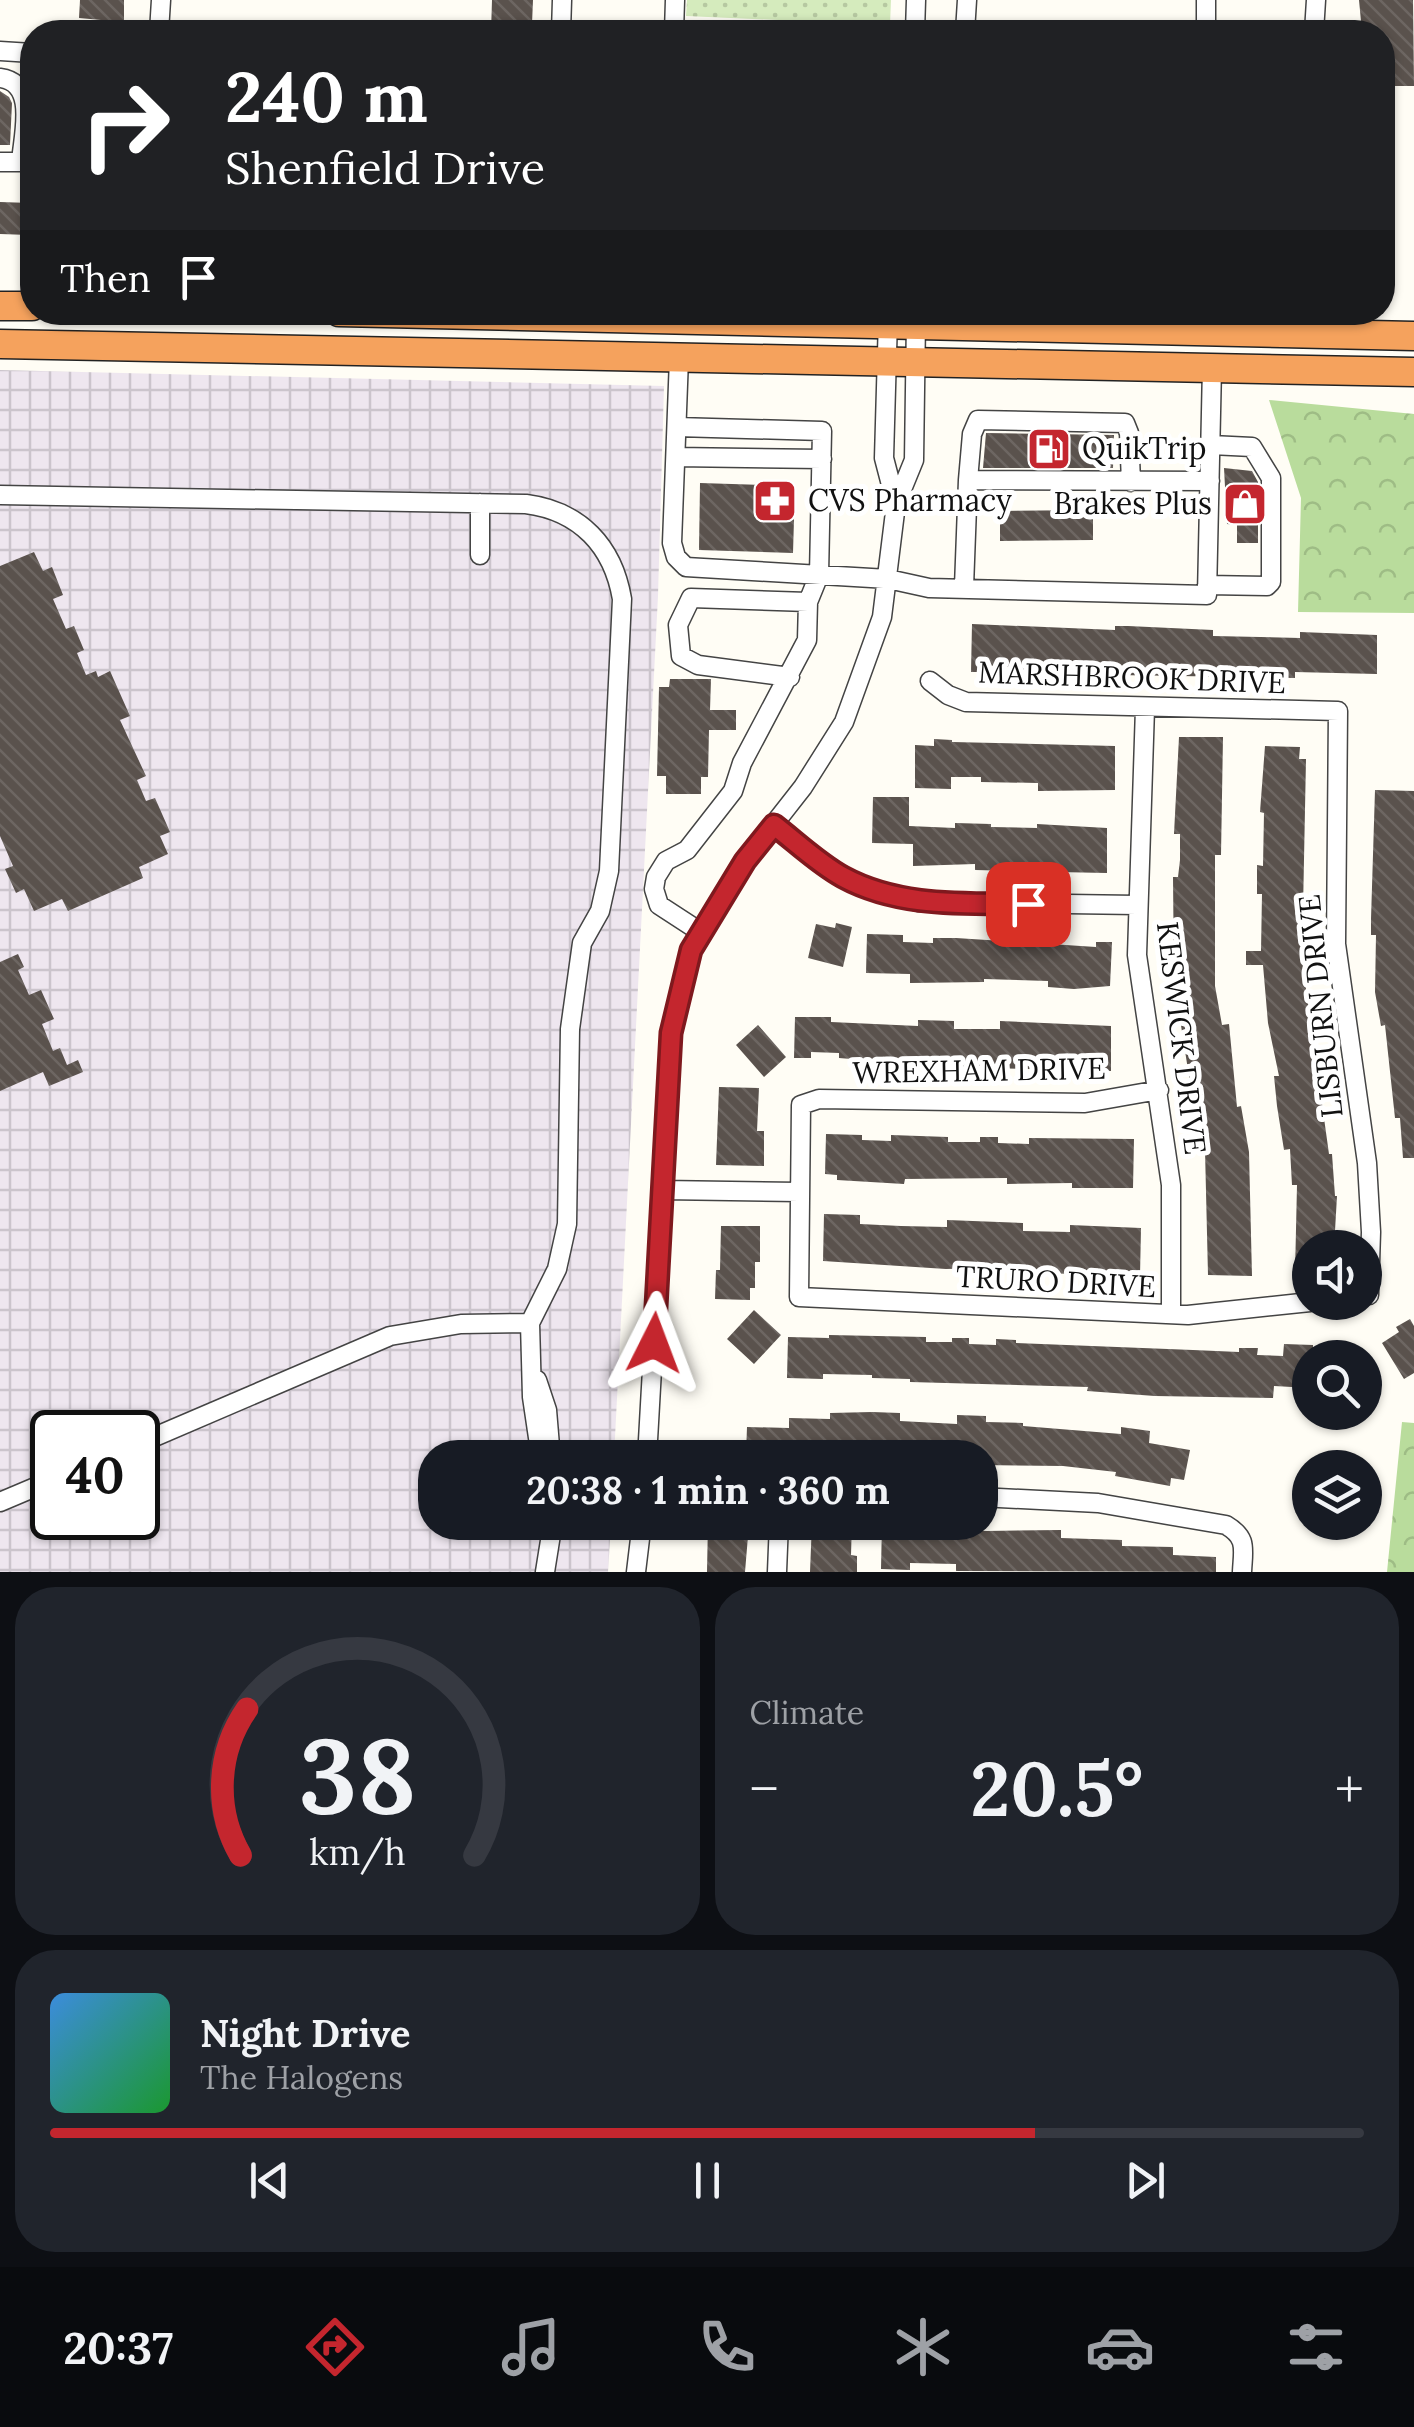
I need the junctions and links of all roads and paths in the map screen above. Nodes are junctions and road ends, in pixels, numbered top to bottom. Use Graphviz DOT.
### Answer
graph roads {
  1 [pos="549,325"];
  2 [pos="887,325"];
  3 [pos="916,325"];
  4 [pos="1092,325"];
  5 [pos="1414,336"];
  6 [pos="0,344"];
  7 [pos="548,355"];
  8 [pos="679,358"];
  9 [pos="884,359"];
  10 [pos="916,360"];
  11 [pos="1212,367"];
  12 [pos="1414,372"];
  13 [pos="677,427"];
  14 [pos="1210,445"];
  15 [pos="676,456"];
  16 [pos="822,459"];
  17 [pos="968,480"];
  18 [pos="1210,481"];
  19 [pos="1131,482"];
  20 [pos="0,496"];
  21 [pos="480,503"];
  22 [pos="896,504"];
  23 [pos="480,555"];
  24 [pos="819,575"];
  25 [pos="888,580"];
  26 [pos="1207,585"];
  27 [pos="964,588"];
  28 [pos="808,602"];
  29 [pos="790,678"];
  30 [pos="930,681"];
  31 [pos="1145,708"];
  32 [pos="1338,711"];
  33 [pos="774,825"];
  34 [pos="1137,905"];
  35 [pos="702,932"];
  36 [pos="1159,1090"];
  37 [pos="664,1190"];
  38 [pos="799,1192"];
  39 [pos="1371,1230"];
  40 [pos="1292,1304"];
  41 [pos="1171,1314"];
  42 [pos="530,1323"];
  43 [pos="530,1368"];
  44 [pos="160,1435"];
  45 [pos="540,1440"];
  46 [pos="550,1440"];
  47 [pos="648,1440"];
  48 [pos="30,1489"];
  49 [pos="998,1498"];
  50 [pos="0,1502"];
  51 [pos="550,1540"];
  52 [pos="640,1540"];
  53 [pos="778,1540"];
  54 [pos="544,1572"];
  55 [pos="636,1572"];
  56 [pos="777,1572"];
  57 [pos="1242,1572"];
  1 -- 7 [label="street"];
  2 -- 9 [label="street"];
  3 -- 10 [label="street"];
  4 -- 5 [label="highway"];
  6 -- 7 [label="highway"];
  7 -- 8 [label="highway"];
  8 -- 9 [label="highway"];
  8 -- 13 [label="street"];
  9 -- 10 [label="highway"];
  9 -- 22 [label="street"];
  10 -- 11 [label="highway"];
  10 -- 22 [label="street"];
  11 -- 12 [label="highway"];
  11 -- 14 [label="street"];
  13 -- 15 [label="street"];
  13 -- 16 [label="street"];
  14 -- 18 [label="street"];
  14 -- 26 [label="street"];
  15 -- 16 [label="street"];
  15 -- 24 [label="street"];
  16 -- 24 [label="street"];
  17 -- 19 [label="street"];
  17 -- 19 [label="street"];
  17 -- 27 [label="street"];
  18 -- 19 [label="street"];
  18 -- 26 [label="street"];
  20 -- 21 [label="street"];
  21 -- 23 [label="street"];
  21 -- 42 [label="street"];
  22 -- 25 [label="street"];
  24 -- 25 [label="street"];
  24 -- 28 [label="street"];
  25 -- 27 [label="street"];
  25 -- 33 [label="street"];
  26 -- 27 [label="street"];
  28 -- 29 [label="street"];
  28 -- 29 [label="street"];
  29 -- 35 [label="street"];
  30 -- 31 [label="street, MARSHBROOK DRIVE"];
  31 -- 32 [label="street, MARSHBROOK DRIVE"];
  31 -- 34 [label="street, KESWICK DRIVE"];
  32 -- 39 [label="street, LISBURN DRIVE"];
  33 -- 34 [label="street"];
  33 -- 35 [label="street"];
  34 -- 36 [label="street, KESWICK DRIVE"];
  35 -- 37 [label="street"];
  36 -- 38 [label="street, WREXHAM DRIVE"];
  36 -- 41 [label="street, KESWICK DRIVE"];
  37 -- 38 [label="street"];
  37 -- 47 [label="street"];
  38 -- 41 [label="street, TRURO DRIVE"];
  40 -- 41 [label="street, TRURO DRIVE"];
  42 -- 43 [label="street"];
  42 -- 44 [label="street"];
  43 -- 45 [label="street"];
  43 -- 46 [label="street"];
  48 -- 50 [label="street"];
  49 -- 57 [label="street"];
  51 -- 54 [label="street"];
  52 -- 55 [label="street"];
  53 -- 56 [label="street"];
}
